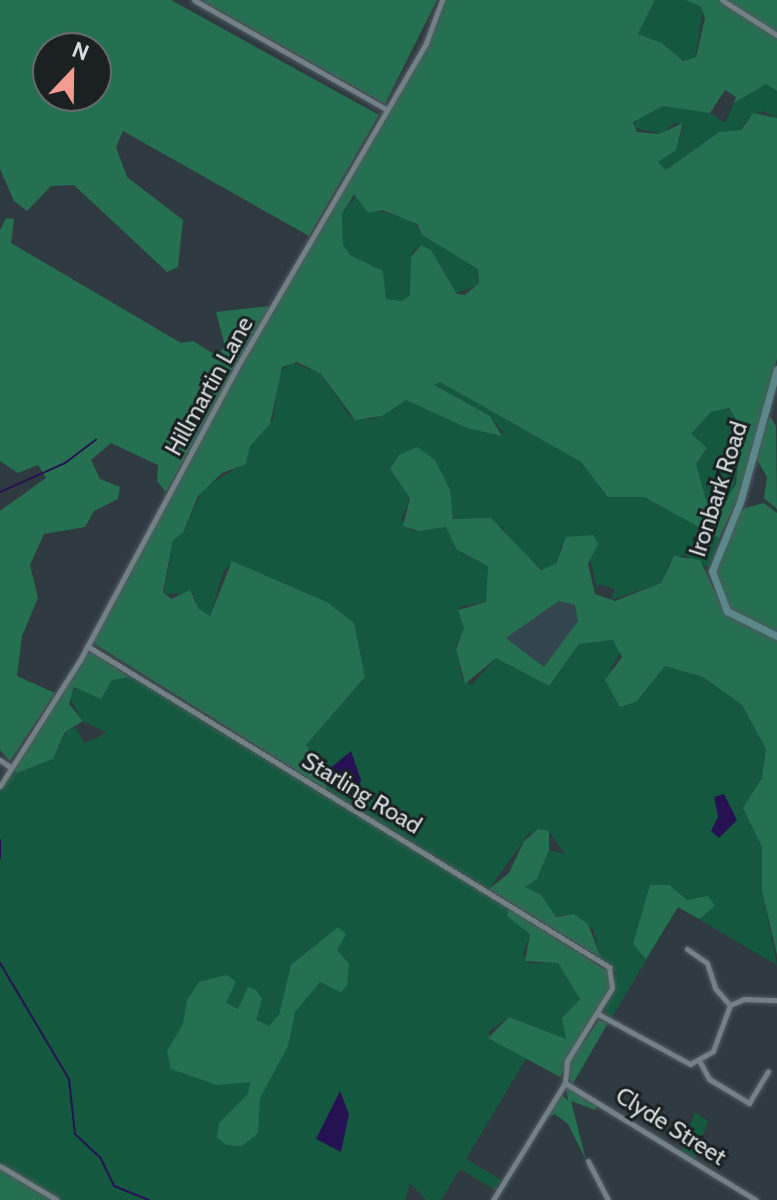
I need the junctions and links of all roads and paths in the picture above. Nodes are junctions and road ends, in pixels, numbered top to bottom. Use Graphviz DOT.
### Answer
graph roads {
  1 [pos="194,0"];
  2 [pos="442,0"];
  3 [pos="722,0"];
  4 [pos="777,35"];
  5 [pos="386,109"];
  6 [pos="777,369"];
  7 [pos="777,636"];
  8 [pos="87,646"];
  9 [pos="0,760"];
  10 [pos="10,767"];
  11 [pos="0,786"];
  12 [pos="687,949"];
  13 [pos="777,1000"];
  14 [pos="730,1005"];
  15 [pos="598,1014"];
  16 [pos="700,1062"];
  17 [pos="768,1071"];
  18 [pos="565,1083"];
  19 [pos="588,1161"];
  20 [pos="0,1166"];
  21 [pos="57,1200"];
  22 [pos="493,1200"];
  23 [pos="608,1200"];
  24 [pos="756,1200"];
  1 -- 5 [label="street"];
  2 -- 5 [label="street, Hillmartin Lane"];
  3 -- 4 [label="street"];
  5 -- 8 [label="street, Hillmartin Lane"];
  6 -- 7 [label="street, Ironbark Road"];
  8 -- 10 [label="street, Hillmartin Lane"];
  8 -- 15 [label="street, Starling Road"];
  9 -- 10 [label="street"];
  10 -- 11 [label="street, Hillmartin Lane"];
  12 -- 14 [label="street"];
  13 -- 14 [label="street"];
  14 -- 16 [label="street"];
  15 -- 16 [label="street"];
  15 -- 18 [label="street"];
  16 -- 17 [label="street"];
  18 -- 22 [label="street"];
  18 -- 24 [label="street, Clyde Street"];
  19 -- 23 [label="street"];
  20 -- 21 [label="street"];
}
